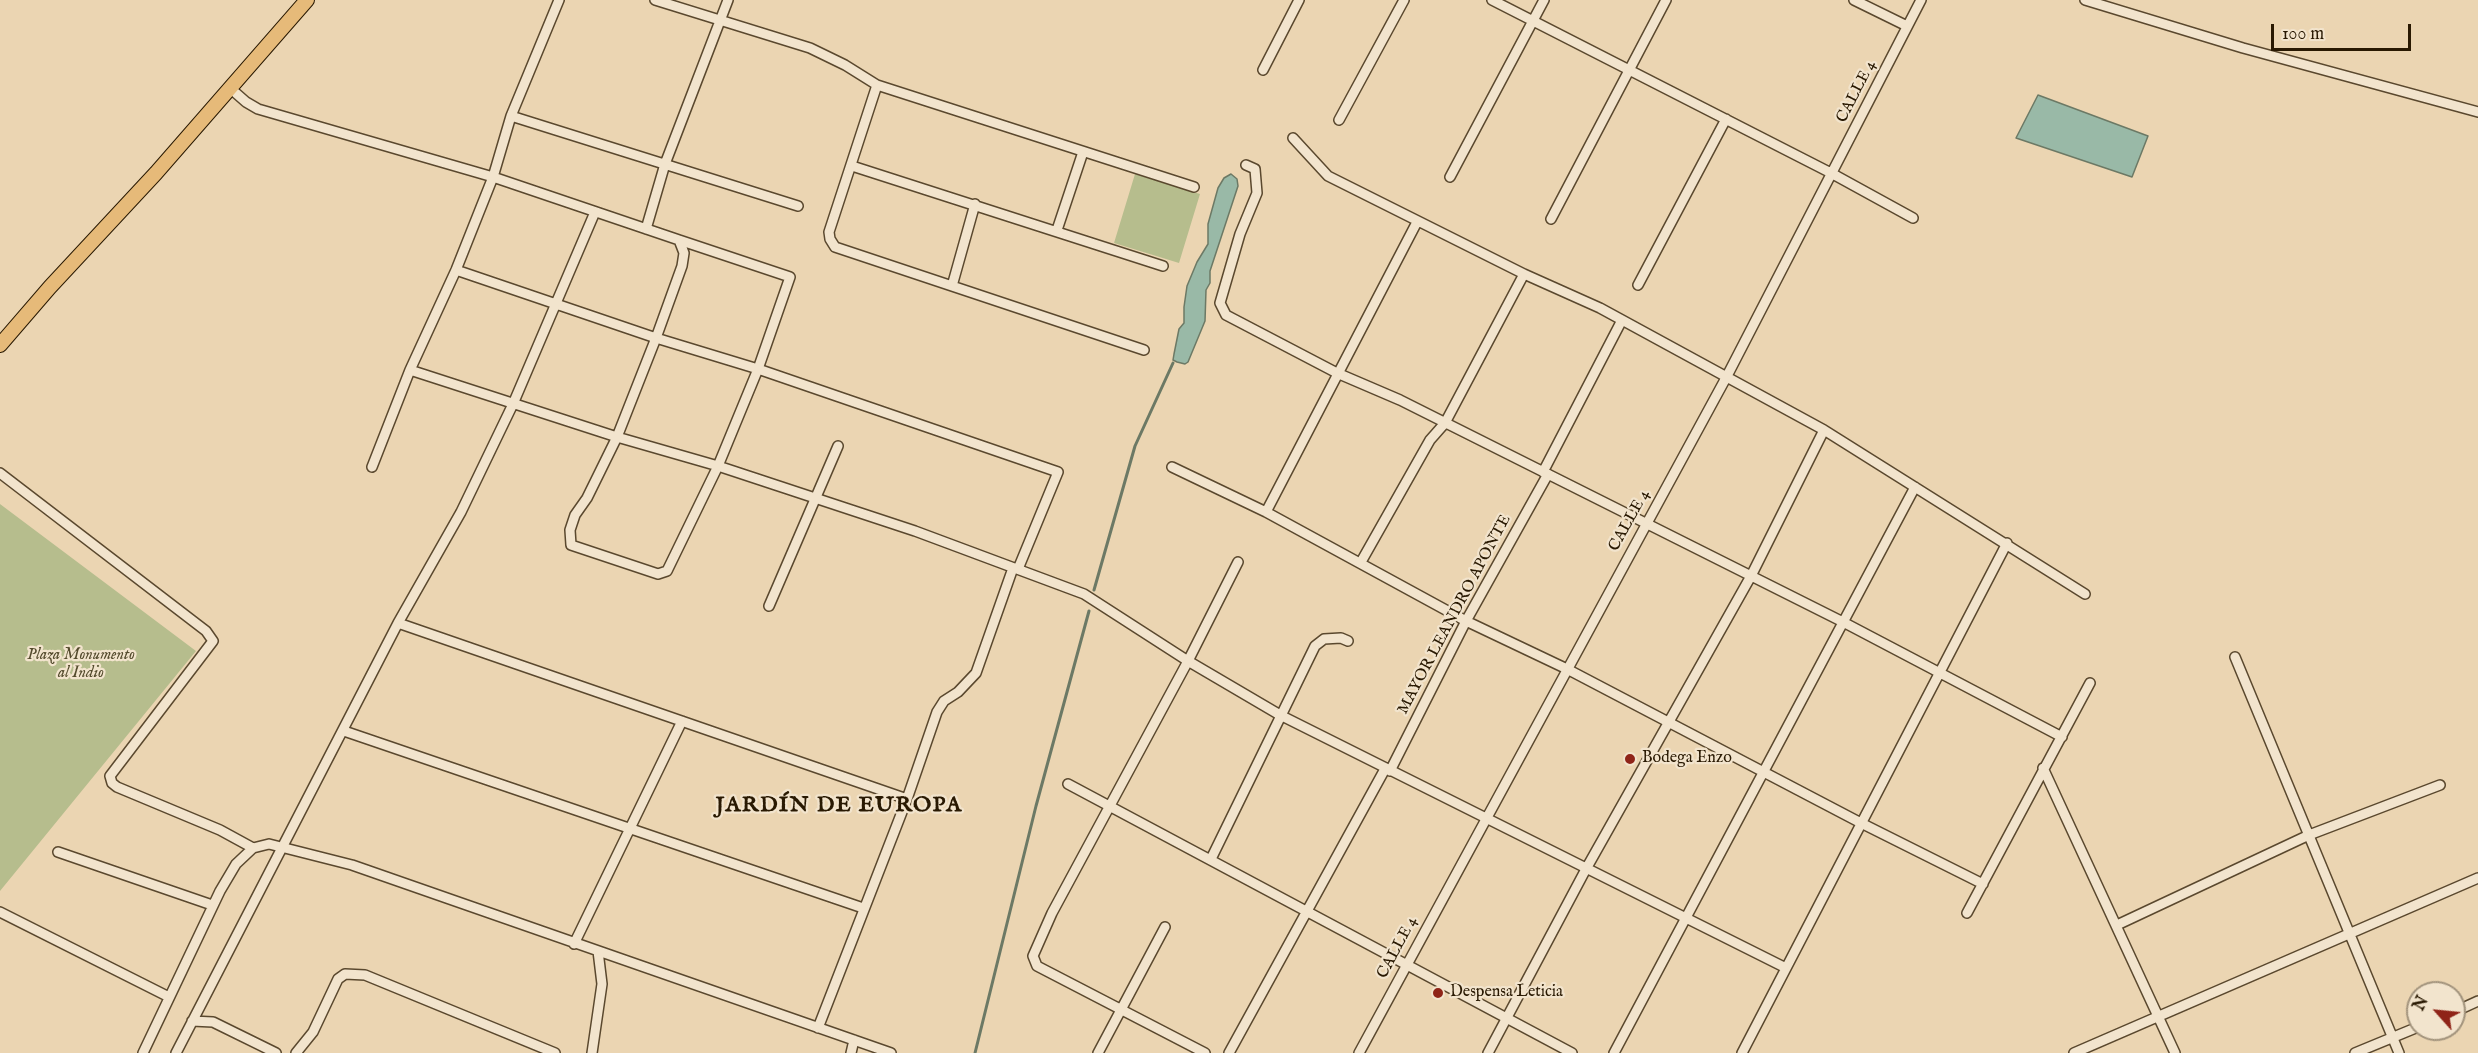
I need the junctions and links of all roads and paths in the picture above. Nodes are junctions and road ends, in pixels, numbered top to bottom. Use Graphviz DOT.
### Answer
graph roads {
  1 [pos="307,0"];
  2 [pos="559,0"];
  3 [pos="655,0"];
  4 [pos="728,0"];
  5 [pos="1299,0"];
  6 [pos="1404,0"];
  7 [pos="1492,0"];
  8 [pos="1544,0"];
  9 [pos="1666,0"];
  10 [pos="1854,0"];
  11 [pos="1921,0"];
  12 [pos="2085,0"];
  13 [pos="721,20"];
  14 [pos="1533,21"];
  15 [pos="1907,26"];
  16 [pos="1263,70"];
  17 [pos="1629,70"];
  18 [pos="877,85"];
  19 [pos="230,88"];
  20 [pos="2478,112"];
  21 [pos="511,116"];
  22 [pos="1726,119"];
  23 [pos="1340,120"];
  24 [pos="1293,138"];
  25 [pos="1083,152"];
  26 [pos="665,164"];
  27 [pos="1246,165"];
  28 [pos="852,166"];
  29 [pos="1832,173"];
  30 [pos="493,177"];
  31 [pos="1450,177"];
  32 [pos="1194,187"];
  33 [pos="975,204"];
  34 [pos="798,206"];
  35 [pos="595,212"];
  36 [pos="1913,218"];
  37 [pos="1551,219"];
  38 [pos="1417,222"];
  39 [pos="645,229"];
  40 [pos="1057,230"];
  41 [pos="679,240"];
  42 [pos="1163,266"];
  43 [pos="456,270"];
  44 [pos="1524,274"];
  45 [pos="1638,285"];
  46 [pos="952,286"];
  47 [pos="554,304"];
  48 [pos="1622,320"];
  49 [pos="656,338"];
  50 [pos="0,345"];
  51 [pos="1144,350"];
  52 [pos="758,369"];
  53 [pos="410,370"];
  54 [pos="1337,373"];
  55 [pos="1727,376"];
  56 [pos="513,404"];
  57 [pos="1445,423"];
  58 [pos="1824,430"];
  59 [pos="617,437"];
  60 [pos="838,446"];
  61 [pos="718,466"];
  62 [pos="1172,466"];
  63 [pos="372,467"];
  64 [pos="0,472"];
  65 [pos="1546,473"];
  66 [pos="1915,487"];
  67 [pos="817,499"];
  68 [pos="1266,512"];
  69 [pos="1647,523"];
  70 [pos="2007,543"];
  71 [pos="1238,562"];
  72 [pos="1362,562"];
  73 [pos="1015,568"];
  74 [pos="1751,576"];
  75 [pos="2085,594"];
  76 [pos="769,606"];
  77 [pos="1466,621"];
  78 [pos="1843,622"];
  79 [pos="398,623"];
  80 [pos="1348,641"];
  81 [pos="2235,657"];
  82 [pos="1188,660"];
  83 [pos="1567,669"];
  84 [pos="1939,674"];
  85 [pos="2090,683"];
  86 [pos="1280,715"];
  87 [pos="682,721"];
  88 [pos="1668,722"];
  89 [pos="344,731"];
  90 [pos="2062,737"];
  91 [pos="2043,768"];
  92 [pos="1388,770"];
  93 [pos="1764,771"];
  94 [pos="1068,784"];
  95 [pos="2440,785"];
  96 [pos="907,799"];
  97 [pos="1110,806"];
  98 [pos="1486,818"];
  99 [pos="1862,823"];
  100 [pos="630,829"];
  101 [pos="2309,835"];
  102 [pos="253,848"];
  103 [pos="280,849"];
  104 [pos="58,852"];
  105 [pos="1210,859"];
  106 [pos="1586,869"];
  107 [pos="2478,878"];
  108 [pos="1983,884"];
  109 [pos="212,905"];
  110 [pos="863,908"];
  111 [pos="1307,910"];
  112 [pos="0,912"];
  113 [pos="1967,913"];
  114 [pos="1687,916"];
  115 [pos="2117,925"];
  116 [pos="1165,927"];
  117 [pos="2351,935"];
  118 [pos="574,944"];
  119 [pos="598,951"];
  120 [pos="1406,965"];
  121 [pos="1786,968"];
  122 [pos="169,997"];
  123 [pos="1121,1010"];
  124 [pos="2158,1017"];
  125 [pos="1506,1019"];
  126 [pos="192,1021"];
  127 [pos="818,1028"];
  128 [pos="2406,1032"];
  129 [pos="2394,1038"];
  130 [pos="854,1040"];
  131 [pos="142,1053"];
  132 [pos="176,1053"];
  133 [pos="276,1053"];
  134 [pos="296,1053"];
  135 [pos="555,1053"];
  136 [pos="592,1053"];
  137 [pos="851,1053"];
  138 [pos="891,1053"];
  139 [pos="1098,1053"];
  140 [pos="1205,1053"];
  141 [pos="1228,1053"];
  142 [pos="1359,1053"];
  143 [pos="1488,1053"];
  144 [pos="1572,1053"];
  145 [pos="1614,1053"];
  146 [pos="1742,1053"];
  147 [pos="2074,1053"];
  148 [pos="2175,1053"];
  149 [pos="2355,1053"];
  150 [pos="2400,1053"];
  1 -- 19 [label="highway"];
  2 -- 21 [label="street"];
  3 -- 13 [label="street"];
  4 -- 13 [label="street"];
  5 -- 16 [label="street"];
  6 -- 23 [label="street"];
  7 -- 14 [label="street"];
  8 -- 14 [label="street"];
  9 -- 17 [label="street"];
  10 -- 15 [label="street"];
  11 -- 15 [label="street, CALLE 4"];
  12 -- 20 [label="street"];
  13 -- 18 [label="street"];
  13 -- 26 [label="street"];
  14 -- 17 [label="street"];
  14 -- 31 [label="street"];
  15 -- 29 [label="street, CALLE 4"];
  17 -- 22 [label="street"];
  17 -- 37 [label="street"];
  18 -- 25 [label="street"];
  18 -- 28 [label="street"];
  19 -- 30 [label="street"];
  19 -- 50 [label="highway"];
  21 -- 26 [label="street"];
  21 -- 30 [label="street"];
  22 -- 29 [label="street"];
  22 -- 45 [label="street"];
  24 -- 38 [label="street"];
  25 -- 32 [label="street"];
  25 -- 40 [label="street"];
  26 -- 34 [label="street"];
  26 -- 39 [label="street"];
  27 -- 54 [label="street"];
  28 -- 33 [label="street"];
  28 -- 46 [label="street"];
  29 -- 36 [label="street"];
  29 -- 55 [label="street, CALLE 4"];
  30 -- 35 [label="street"];
  30 -- 43 [label="street"];
  33 -- 40 [label="street"];
  33 -- 46 [label="street"];
  35 -- 39 [label="street"];
  35 -- 47 [label="street"];
  38 -- 44 [label="street"];
  38 -- 54 [label="street"];
  39 -- 41 [label="street"];
  40 -- 42 [label="street"];
  41 -- 49 [label="street"];
  41 -- 52 [label="street"];
  43 -- 47 [label="street"];
  43 -- 53 [label="street"];
  44 -- 48 [label="street"];
  44 -- 57 [label="street"];
  46 -- 51 [label="street"];
  47 -- 49 [label="street"];
  47 -- 56 [label="street"];
  48 -- 55 [label="street"];
  48 -- 65 [label="street, MAYOR LEANDRO APONTE"];
  49 -- 52 [label="street"];
  49 -- 59 [label="street"];
  52 -- 61 [label="street"];
  52 -- 73 [label="street"];
  53 -- 56 [label="street"];
  53 -- 63 [label="street"];
  54 -- 57 [label="street"];
  54 -- 68 [label="street"];
  55 -- 58 [label="street"];
  55 -- 69 [label="street, CALLE 4"];
  56 -- 59 [label="street"];
  56 -- 79 [label="street"];
  57 -- 65 [label="street"];
  57 -- 72 [label="street"];
  58 -- 66 [label="street"];
  58 -- 74 [label="street"];
  59 -- 61 [label="street"];
  59 -- 61 [label="street"];
  60 -- 67 [label="street"];
  61 -- 67 [label="street"];
  62 -- 68 [label="street"];
  64 -- 102 [label="street"];
  65 -- 69 [label="street"];
  65 -- 77 [label="street, MAYOR LEANDRO APONTE"];
  66 -- 70 [label="street"];
  66 -- 78 [label="street"];
  67 -- 73 [label="street"];
  67 -- 76 [label="street"];
  68 -- 72 [label="street"];
  69 -- 74 [label="street"];
  69 -- 83 [label="street, CALLE 4"];
  70 -- 75 [label="street"];
  70 -- 84 [label="street"];
  71 -- 82 [label="street"];
  72 -- 77 [label="street"];
  73 -- 82 [label="street"];
  73 -- 96 [label="street"];
  74 -- 78 [label="street"];
  74 -- 88 [label="street"];
  77 -- 83 [label="street"];
  77 -- 92 [label="street, MAYOR LEANDRO APONTE"];
  78 -- 84 [label="street"];
  78 -- 93 [label="street"];
  79 -- 87 [label="street"];
  79 -- 89 [label="street"];
  80 -- 86 [label="street"];
  81 -- 101 [label="street"];
  82 -- 86 [label="street"];
  82 -- 97 [label="street"];
  83 -- 88 [label="street"];
  83 -- 98 [label="street, CALLE 4"];
  84 -- 90 [label="street"];
  84 -- 99 [label="street"];
  85 -- 90 [label="street"];
  86 -- 92 [label="street"];
  86 -- 105 [label="street"];
  87 -- 96 [label="street"];
  87 -- 100 [label="street"];
  88 -- 93 [label="street"];
  88 -- 106 [label="street"];
  89 -- 100 [label="street"];
  89 -- 103 [label="street"];
  90 -- 91 [label="street"];
  91 -- 108 [label="street"];
  91 -- 115 [label="street"];
  92 -- 98 [label="street"];
  92 -- 111 [label="street, MAYOR LEANDRO APONTE"];
  93 -- 99 [label="street"];
  93 -- 114 [label="street"];
  94 -- 97 [label="street"];
  95 -- 101 [label="street"];
  96 -- 110 [label="street"];
  97 -- 105 [label="street"];
  97 -- 123 [label="street"];
  98 -- 106 [label="street"];
  98 -- 120 [label="street, CALLE 4"];
  99 -- 108 [label="street"];
  99 -- 121 [label="street"];
  100 -- 110 [label="street"];
  100 -- 118 [label="street"];
  101 -- 115 [label="street"];
  101 -- 117 [label="street"];
  102 -- 103 [label="street"];
  102 -- 109 [label="street"];
  103 -- 118 [label="street"];
  103 -- 126 [label="street"];
  104 -- 109 [label="street"];
  105 -- 111 [label="street"];
  106 -- 114 [label="street"];
  106 -- 125 [label="street"];
  107 -- 117 [label="street"];
  108 -- 113 [label="street"];
  109 -- 122 [label="street"];
  110 -- 127 [label="street"];
  111 -- 120 [label="street"];
  111 -- 141 [label="street, MAYOR LEANDRO APONTE"];
  112 -- 122 [label="street"];
  114 -- 121 [label="street"];
  114 -- 145 [label="street"];
  115 -- 124 [label="street"];
  116 -- 123 [label="street"];
  117 -- 124 [label="street"];
  117 -- 129 [label="street"];
  118 -- 119 [label="street"];
  119 -- 127 [label="street"];
  119 -- 136 [label="street"];
  120 -- 125 [label="street"];
  120 -- 142 [label="street, CALLE 4"];
  121 -- 146 [label="street"];
  122 -- 131 [label="street"];
  123 -- 139 [label="street"];
  123 -- 140 [label="street"];
  124 -- 147 [label="street"];
  124 -- 148 [label="street"];
  125 -- 143 [label="street"];
  125 -- 144 [label="street"];
  126 -- 132 [label="street"];
  126 -- 133 [label="street"];
  127 -- 130 [label="street"];
  128 -- 129 [label="street"];
  129 -- 149 [label="street"];
  129 -- 150 [label="street"];
  130 -- 137 [label="street"];
  130 -- 138 [label="street"];
  134 -- 135 [label="street"];
}
